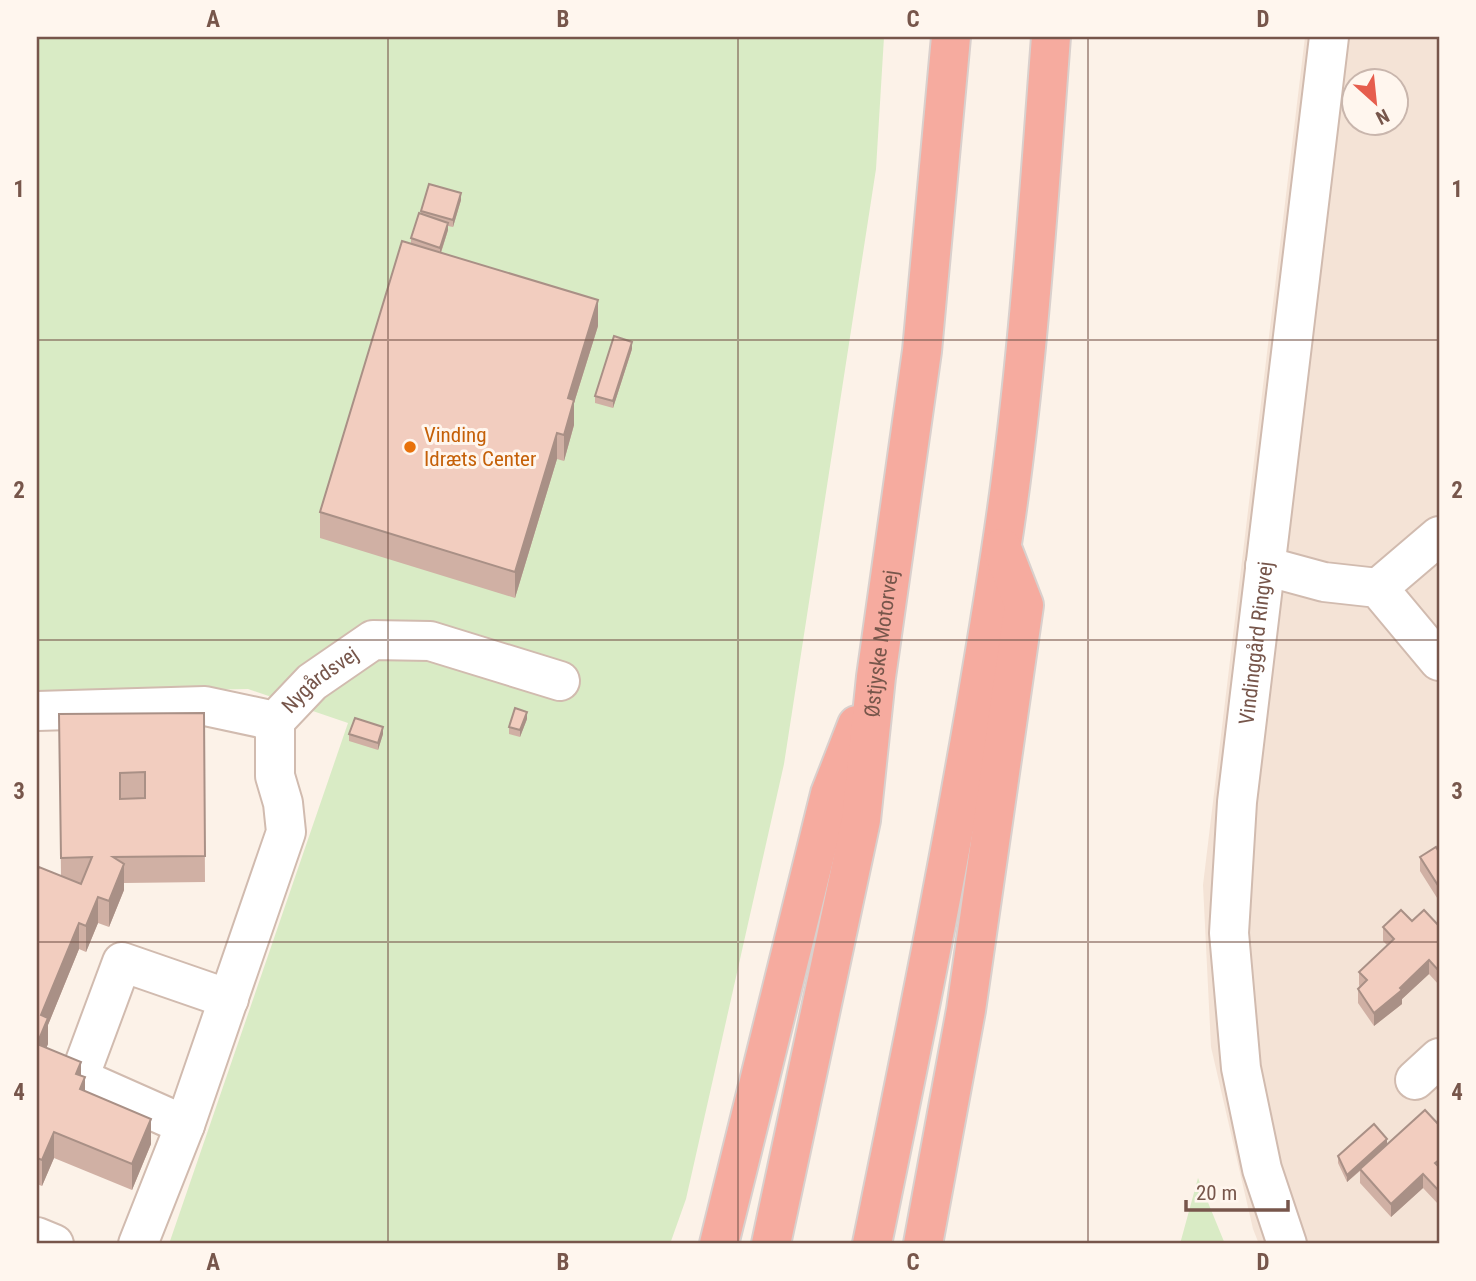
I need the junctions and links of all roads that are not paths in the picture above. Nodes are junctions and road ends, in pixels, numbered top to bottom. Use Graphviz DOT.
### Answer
graph roads {
  1 [pos="951,37"];
  2 [pos="1051,37"];
  3 [pos="1329,37"];
  4 [pos="1439,536"];
  5 [pos="1002,548"];
  6 [pos="1265,566"];
  7 [pos="1378,588"];
  8 [pos="1439,661"];
  9 [pos="876,677"];
  10 [pos="560,681"];
  11 [pos="37,711"];
  12 [pos="275,721"];
  13 [pos="229,999"];
  14 [pos="185,1125"];
  15 [pos="37,1237"];
  16 [pos="54,1244"];
  17 [pos="138,1244"];
  18 [pos="719,1244"];
  19 [pos="771,1244"];
  20 [pos="872,1244"];
  21 [pos="923,1244"];
  22 [pos="1287,1244"];
  1 -- 9 [label="highway, Østjyske Motorvej"];
  2 -- 5 [label="highway"];
  3 -- 6 [label="street, Vindinggård Ringvej"];
  4 -- 7 [label="street"];
  5 -- 20 [label="highway"];
  5 -- 21 [label="highway"];
  6 -- 7 [label="street"];
  6 -- 22 [label="street, Vindinggård Ringvej"];
  7 -- 8 [label="street"];
  9 -- 18 [label="highway"];
  9 -- 19 [label="highway, Østjyske Motorvej"];
  10 -- 12 [label="street, Nygårdsvej"];
  11 -- 12 [label="street, Nygårdsvej"];
  12 -- 13 [label="street"];
  13 -- 14 [label="street"];
  13 -- 14 [label="street"];
  14 -- 17 [label="street"];
  15 -- 16 [label="street"];
}
